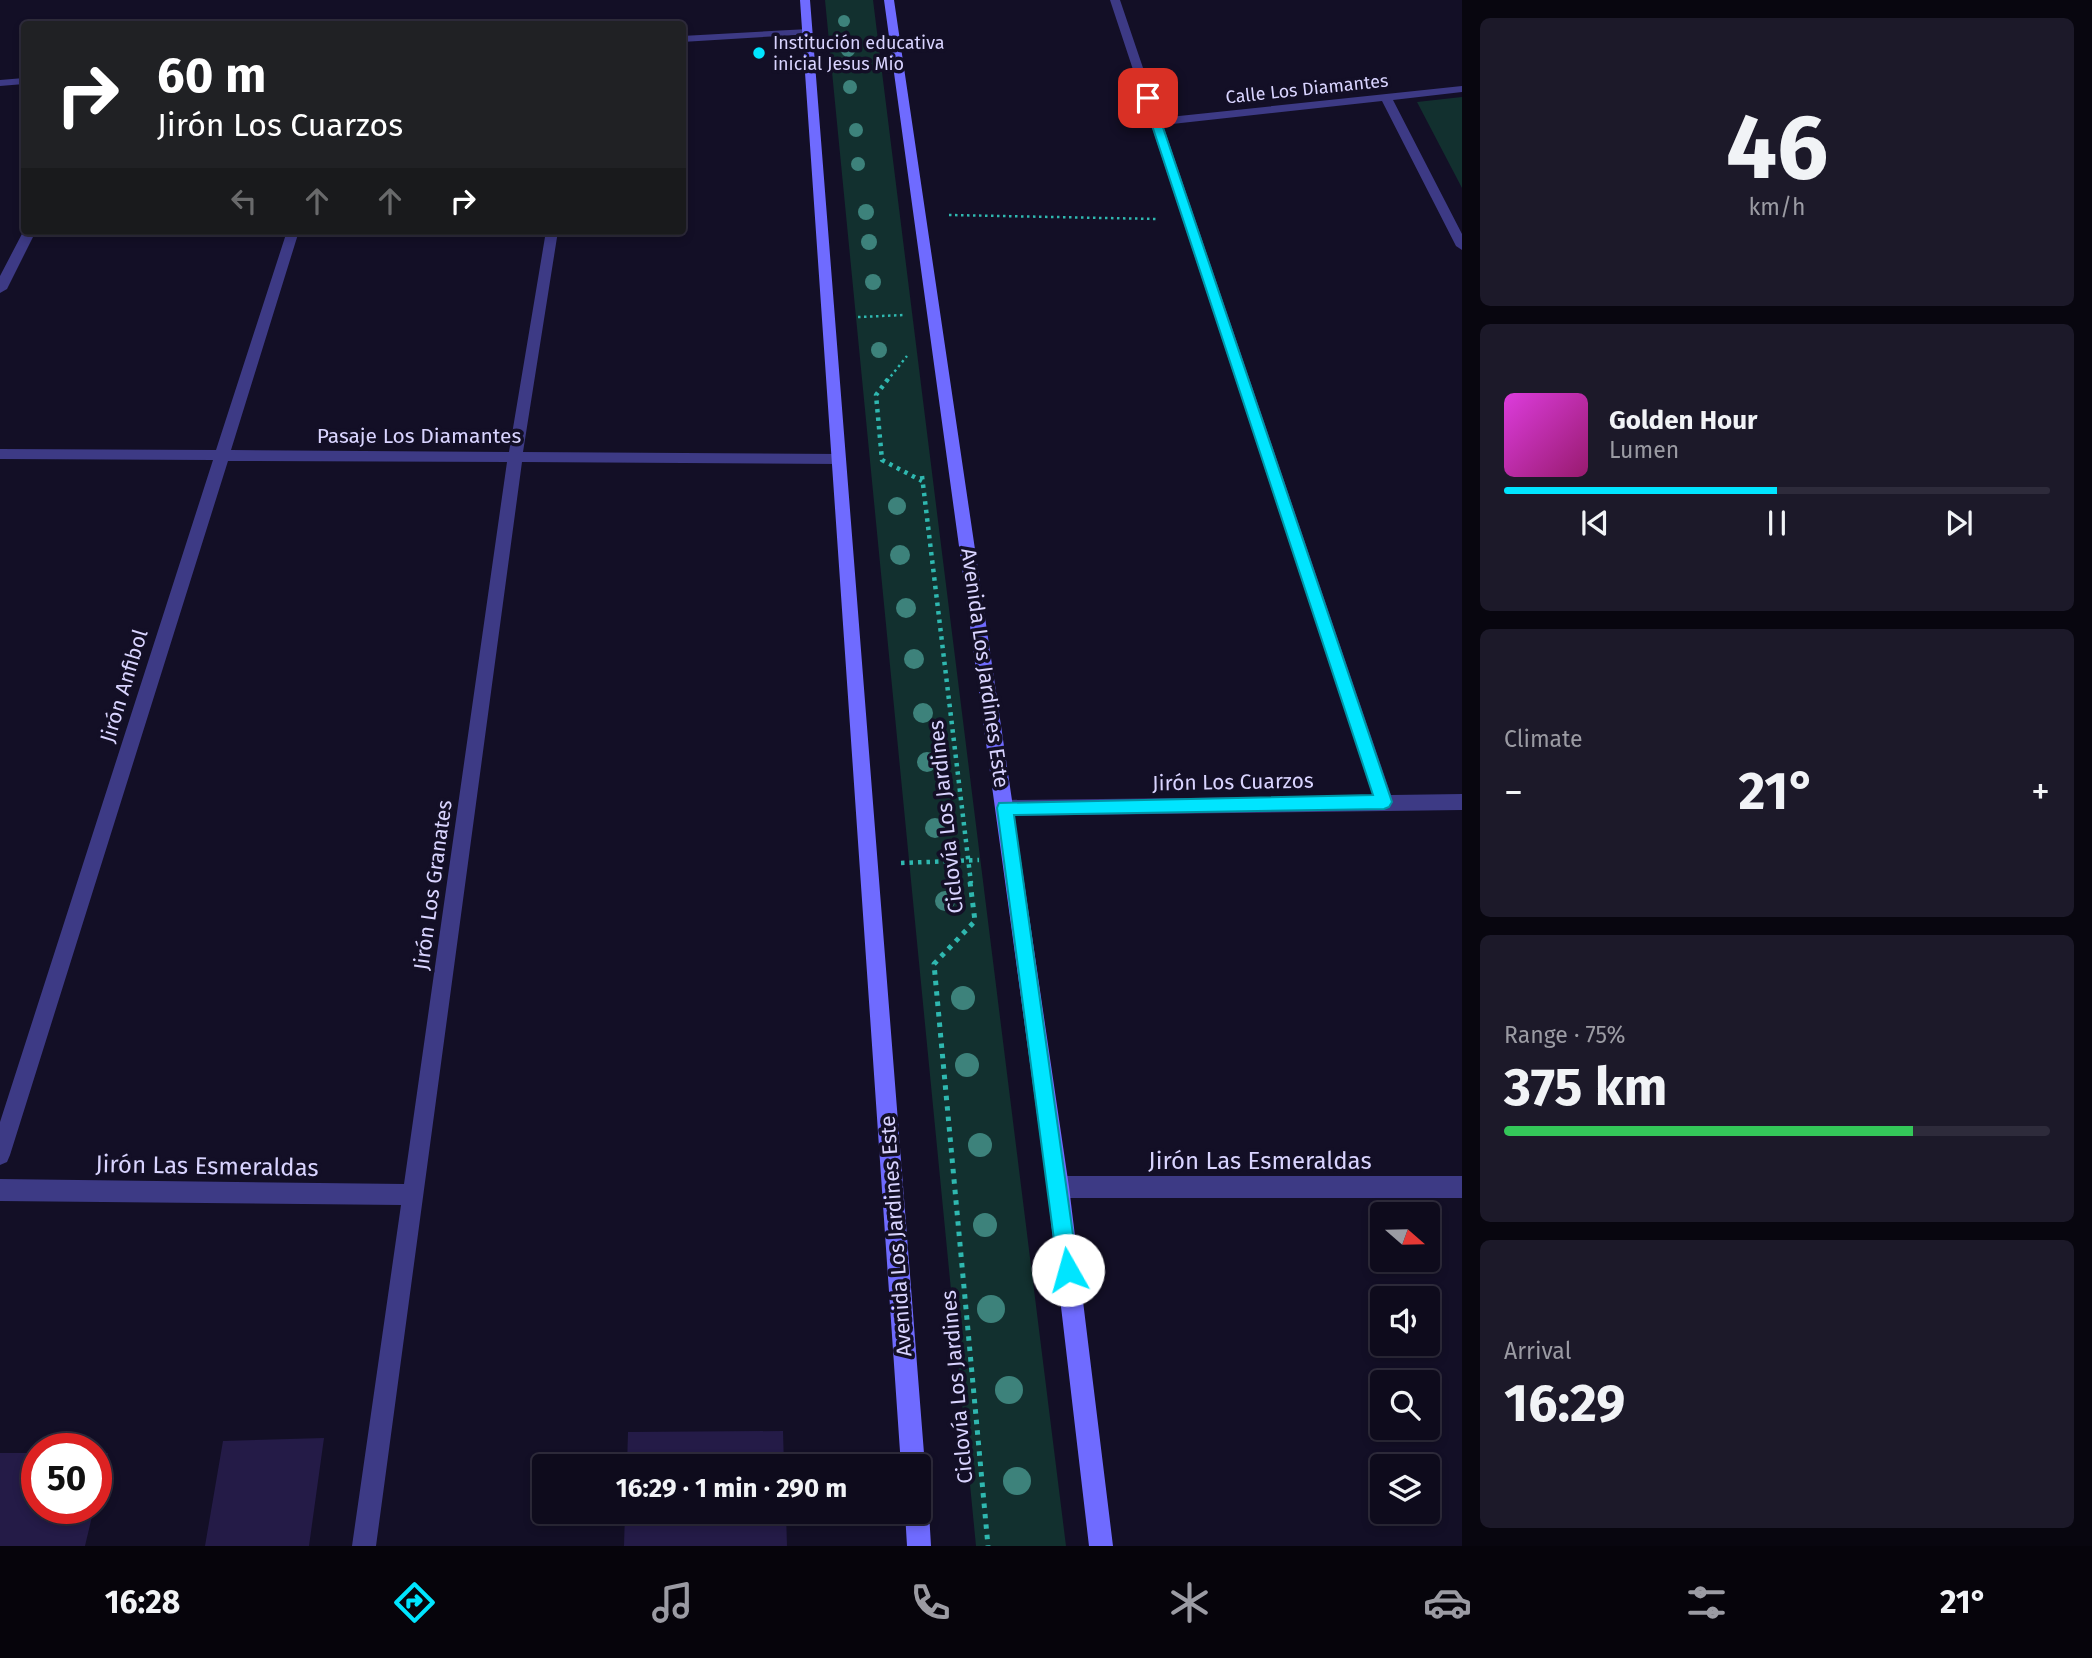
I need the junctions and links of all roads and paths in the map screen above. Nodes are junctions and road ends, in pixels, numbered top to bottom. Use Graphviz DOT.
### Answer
graph roads {
  1 [pos="805,0"];
  2 [pos="890,0"];
  3 [pos="1115,0"];
  4 [pos="808,32"];
  5 [pos="686,39"];
  6 [pos="21,81"];
  7 [pos="0,83"];
  8 [pos="1462,89"];
  9 [pos="1386,98"];
  10 [pos="1156,122"];
  11 [pos="920,214"];
  12 [pos="1189,220"];
  13 [pos="28,235"];
  14 [pos="292,235"];
  15 [pos="551,235"];
  16 [pos="1462,246"];
  17 [pos="0,289"];
  18 [pos="934,315"];
  19 [pos="828,317"];
  20 [pos="907,356"];
  21 [pos="0,454"];
  22 [pos="220,456"];
  23 [pos="515,457"];
  24 [pos="839,459"];
  25 [pos="1384,802"];
  26 [pos="1462,802"];
  27 [pos="1005,808"];
  28 [pos="1012,859"];
  29 [pos="968,861"];
  30 [pos="869,864"];
  31 [pos="0,1155"];
  32 [pos="1058,1187"];
  33 [pos="1462,1187"];
  34 [pos="0,1190"];
  35 [pos="413,1195"];
  36 [pos="912,1454"];
  37 [pos="918,1524"];
  38 [pos="364,1546"];
  39 [pos="919,1546"];
  40 [pos="988,1546"];
  41 [pos="1101,1546"];
  1 -- 4 [label="main road, Avenida Los Jardines Este"];
  2 -- 11 [label="main road, Avenida Los Jardines Este"];
  3 -- 10 [label="street"];
  4 -- 5 [label="street"];
  4 -- 19 [label="main road, Avenida Los Jardines Este"];
  6 -- 7 [label="street"];
  8 -- 9 [label="street, Calle Los Diamantes"];
  9 -- 10 [label="street, Calle Los Diamantes"];
  9 -- 16 [label="street"];
  10 -- 12 [label="street"];
  11 -- 12 [label="path"];
  11 -- 18 [label="main road, Avenida Los Jardines Este"];
  12 -- 25 [label="street"];
  13 -- 17 [label="street"];
  14 -- 22 [label="street, Jirón Anfibol"];
  15 -- 23 [label="street, Jirón Los Granates"];
  18 -- 19 [label="path"];
  18 -- 27 [label="main road, Avenida Los Jardines Este"];
  19 -- 24 [label="main road, Avenida Los Jardines Este"];
  20 -- 29 [label="path, Ciclovía Los Jardines"];
  21 -- 22 [label="street, Pasaje Los Diamantes"];
  22 -- 23 [label="street, Pasaje Los Diamantes"];
  22 -- 31 [label="street, Jirón Anfibol"];
  23 -- 24 [label="street, Pasaje Los Diamantes"];
  23 -- 35 [label="street, Jirón Los Granates"];
  24 -- 30 [label="main road, Avenida Los Jardines Este"];
  25 -- 26 [label="street, Jirón Los Cuarzos"];
  25 -- 27 [label="street, Jirón Los Cuarzos"];
  27 -- 28 [label="main road, Avenida Los Jardines Este"];
  28 -- 29 [label="path"];
  28 -- 32 [label="main road, Avenida Los Jardines Este"];
  29 -- 30 [label="path"];
  29 -- 40 [label="path, Ciclovía Los Jardines"];
  30 -- 36 [label="main road, Avenida Los Jardines Este"];
  32 -- 33 [label="street, Jirón Las Esmeraldas"];
  32 -- 41 [label="main road, Avenida Los Jardines Este"];
  34 -- 35 [label="street, Jirón Las Esmeraldas"];
  35 -- 38 [label="street, Jirón Los Granates"];
  37 -- 39 [label="main road"];
}
